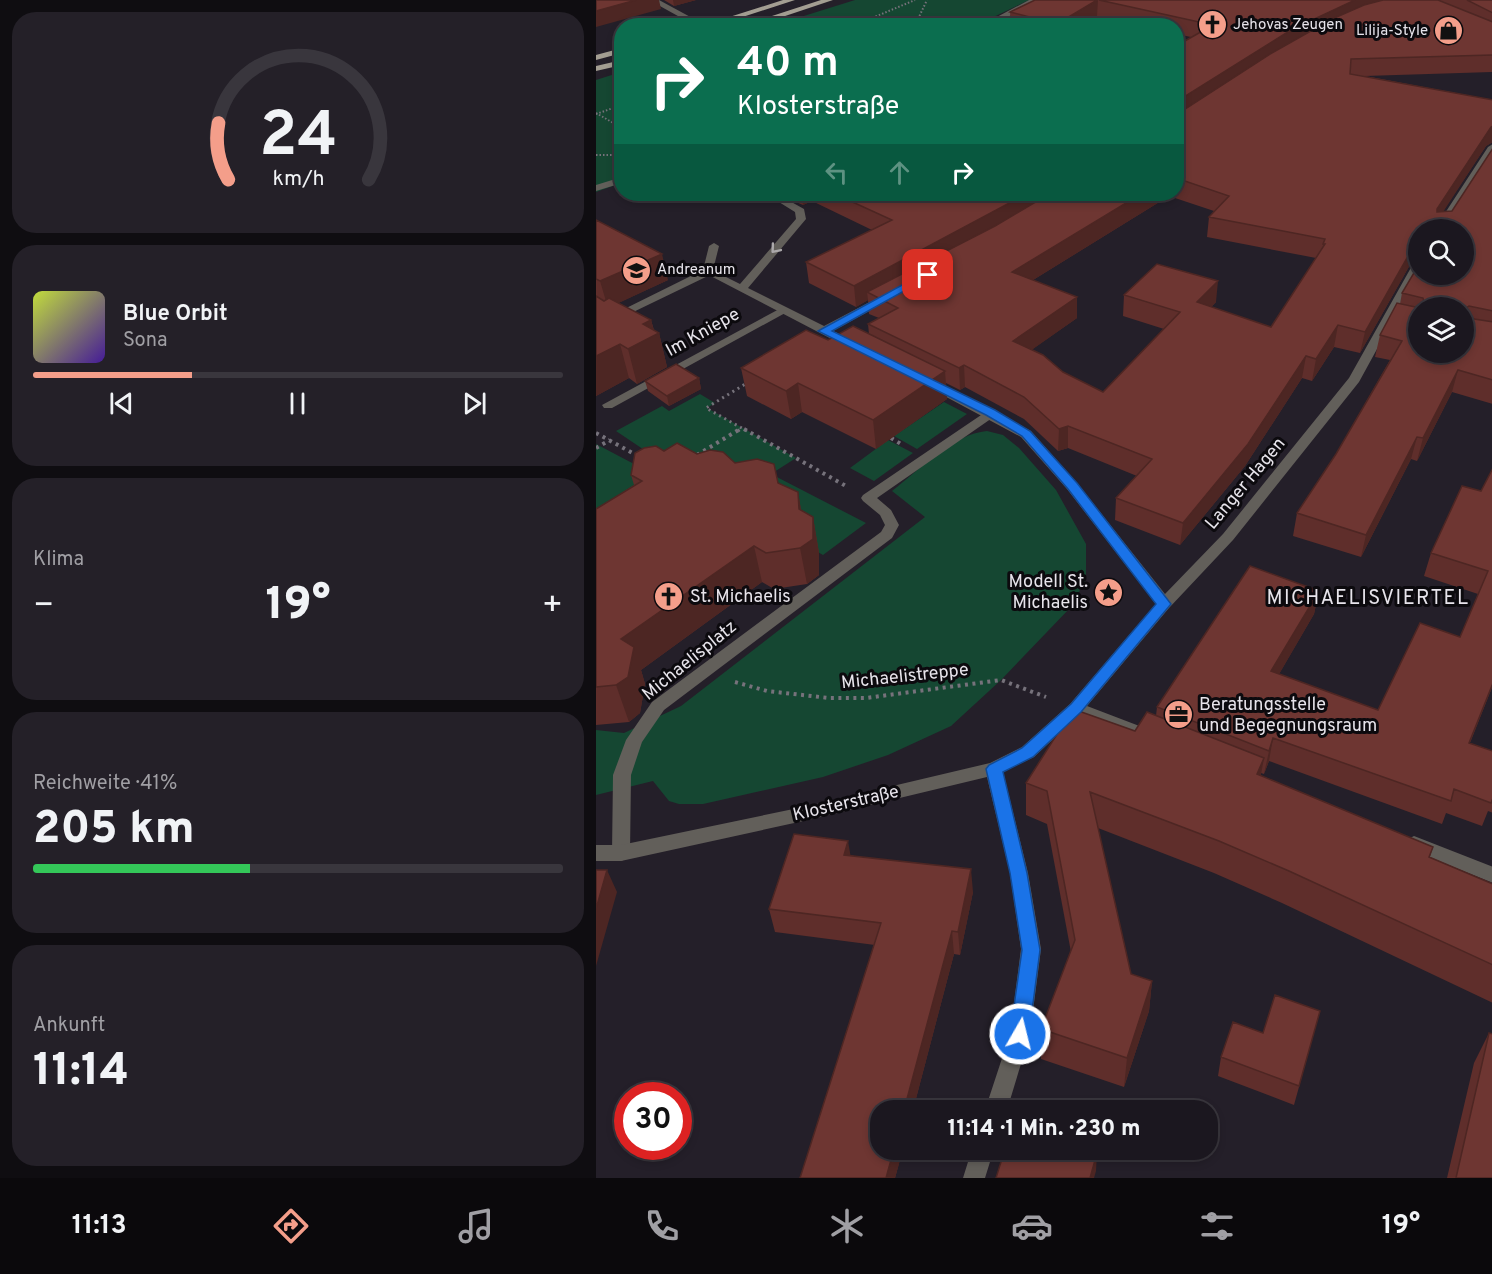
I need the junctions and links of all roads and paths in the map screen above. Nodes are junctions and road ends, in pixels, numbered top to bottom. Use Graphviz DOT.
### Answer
graph roads {
  1 [pos="653,0"];
  2 [pos="791,0"];
  3 [pos="829,0"];
  4 [pos="915,0"];
  5 [pos="927,0"];
  6 [pos="1035,0"];
  7 [pos="688,18"];
  8 [pos="731,18"];
  9 [pos="770,18"];
  10 [pos="872,18"];
  11 [pos="918,18"];
  12 [pos="1000,18"];
  13 [pos="614,52"];
  14 [pos="596,58"];
  15 [pos="614,64"];
  16 [pos="596,69"];
  17 [pos="614,107"];
  18 [pos="596,113"];
  19 [pos="614,123"];
  20 [pos="1493,147"];
  21 [pos="596,155"];
  22 [pos="614,155"];
  23 [pos="614,182"];
  24 [pos="596,188"];
  25 [pos="784,201"];
  26 [pos="1445,219"];
  27 [pos="714,246"];
  28 [pos="708,272"];
  29 [pos="1408,285"];
  30 [pos="741,289"];
  31 [pos="897,292"];
  32 [pos="783,310"];
  33 [pos="596,327"];
  34 [pos="824,331"];
  35 [pos="866,351"];
  36 [pos="918,377"];
  37 [pos="753,379"];
  38 [pos="608,405"];
  39 [pos="990,413"];
  40 [pos="743,428"];
  41 [pos="596,433"];
  42 [pos="610,440"];
  43 [pos="596,448"];
  44 [pos="695,456"];
  45 [pos="648,462"];
  46 [pos="868,498"];
  47 [pos="1164,604"];
  48 [pos="708,669"];
  49 [pos="1076,708"];
  50 [pos="1152,739"];
  51 [pos="994,769"];
  52 [pos="1393,835"];
  53 [pos="621,852"];
  54 [pos="596,853"];
  55 [pos="1493,875"];
  56 [pos="998,1100"];
  57 [pos="980,1160"];
  58 [pos="974,1178"];
  1 -- 7 [label="street"];
  2 -- 8 [label="main road"];
  3 -- 9 [label="main road"];
  4 -- 10 [label="path"];
  5 -- 11 [label="path"];
  6 -- 12 [label="street"];
  13 -- 14 [label="main road"];
  15 -- 16 [label="main road"];
  17 -- 18 [label="path"];
  18 -- 19 [label="path, bridge"];
  20 -- 26 [label="street"];
  21 -- 22 [label="path"];
  23 -- 24 [label="street"];
  25 -- 30 [label="street, Im Kniepe, one-way"];
  27 -- 28 [label="street"];
  28 -- 30 [label="street"];
  28 -- 33 [label="street"];
  29 -- 47 [label="street, Langer Hagen"];
  30 -- 32 [label="street, Im Kniepe"];
  31 -- 34 [label="street"];
  32 -- 34 [label="street, Im Kniepe"];
  32 -- 38 [label="street, Im Kniepe"];
  34 -- 35 [label="street"];
  36 -- 39 [label="street"];
  37 -- 40 [label="path"];
  39 -- 46 [label="street"];
  39 -- 47 [label="street"];
  40 -- 44 [label="path"];
  40 -- 46 [label="path"];
  41 -- 42 [label="path"];
  42 -- 43 [label="path"];
  42 -- 45 [label="path"];
  46 -- 48 [label="street, Michaelisplatz"];
  47 -- 49 [label="street, Langer Hagen"];
  48 -- 49 [label="path, Michaelistreppe"];
  48 -- 53 [label="street, Michaelisplatz"];
  49 -- 50 [label="street"];
  49 -- 51 [label="street, Klosterstraße"];
  51 -- 53 [label="street, Klosterstraße"];
  51 -- 56 [label="street"];
  52 -- 55 [label="street"];
  53 -- 54 [label="street, Klosterstraße"];
  57 -- 58 [label="street"];
}
